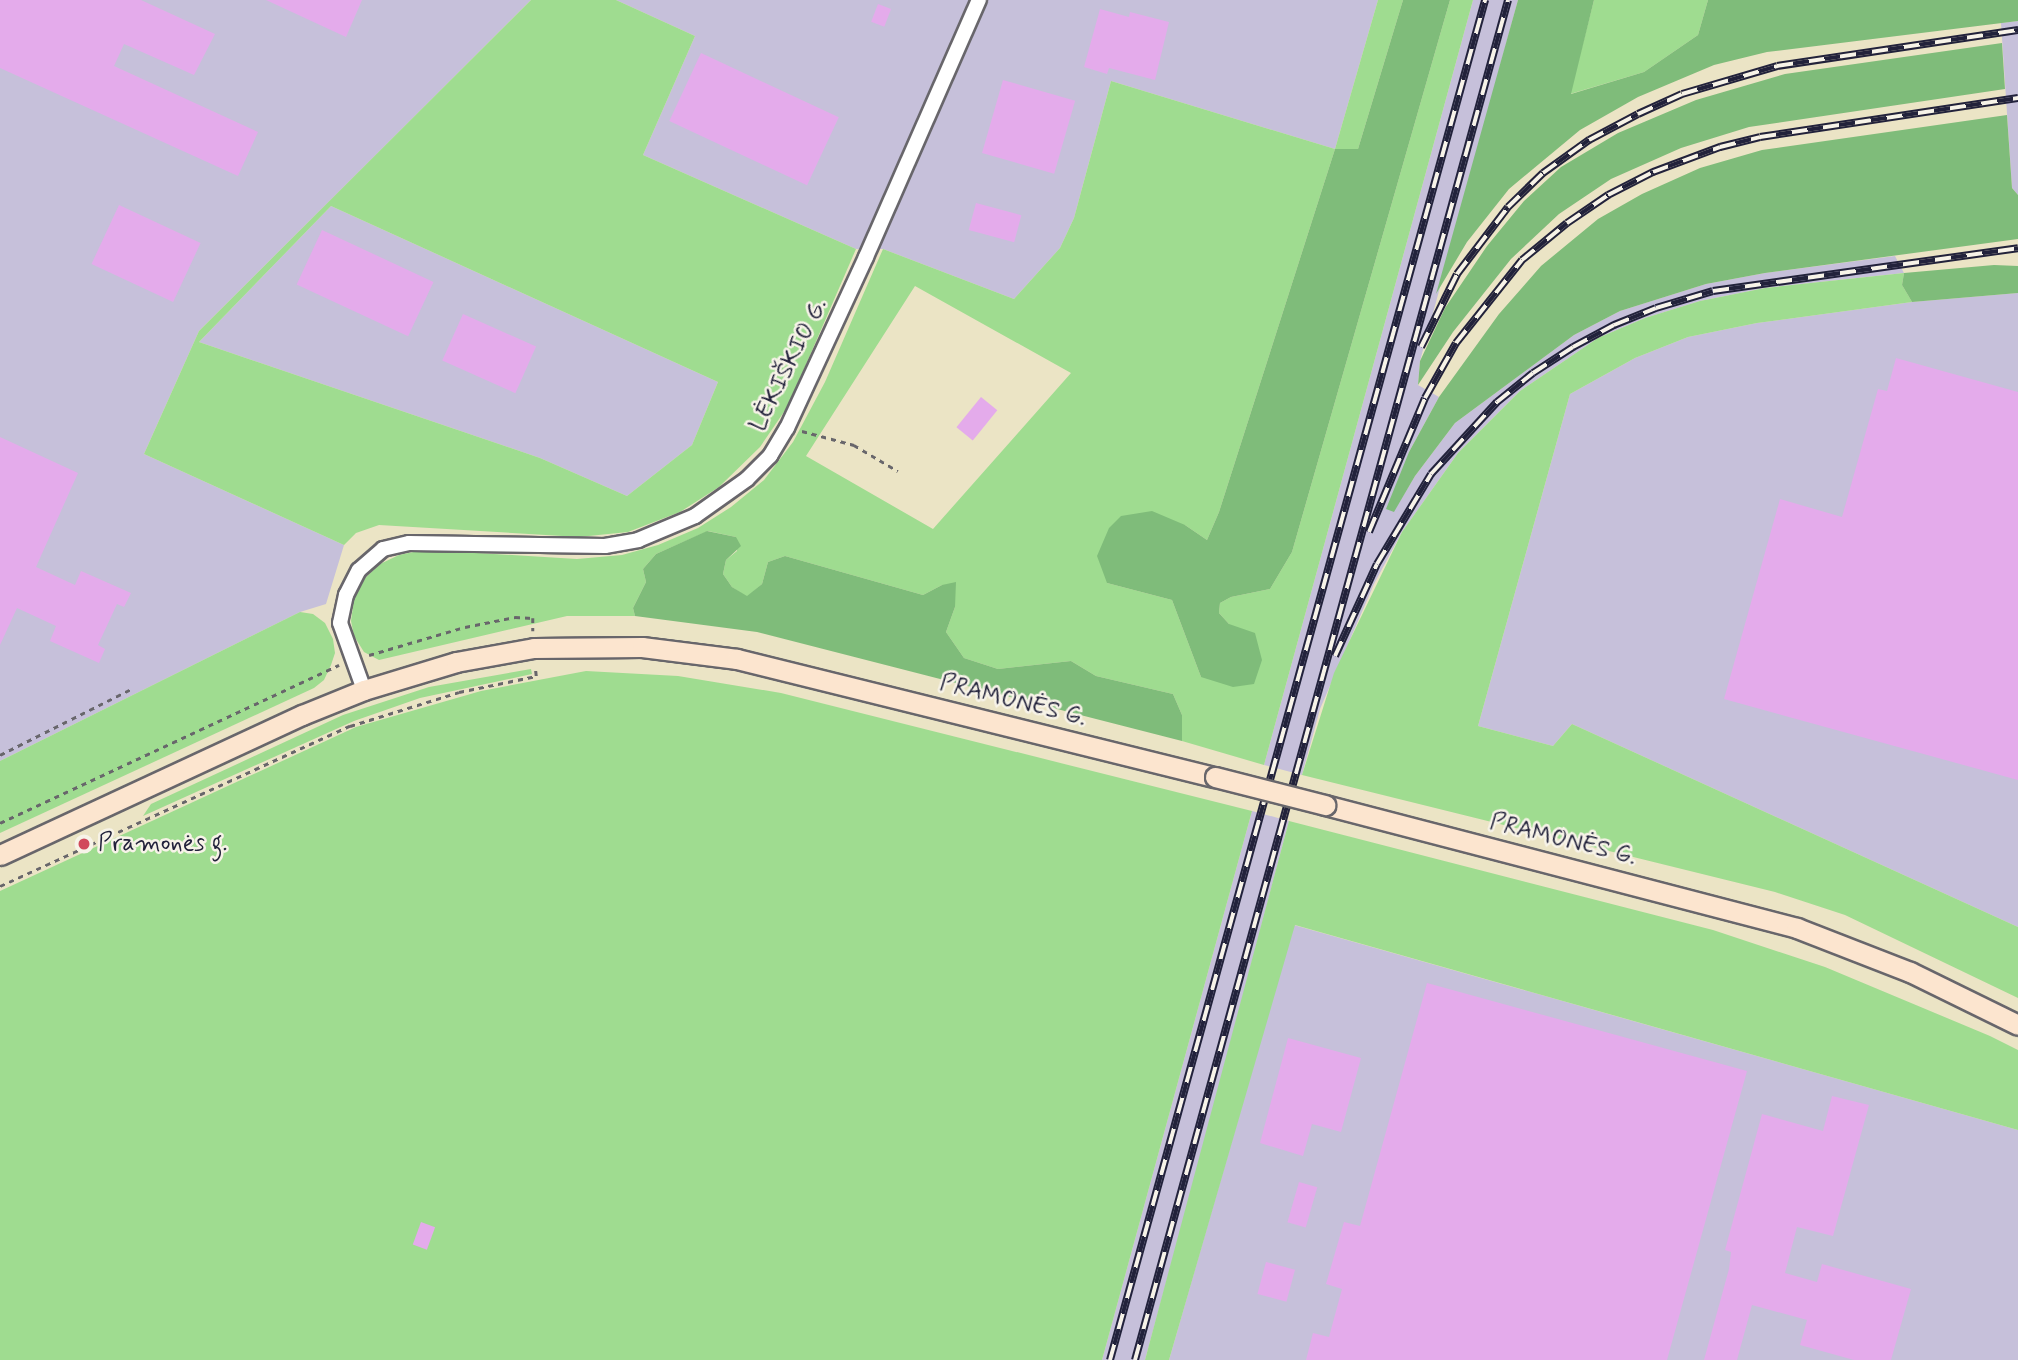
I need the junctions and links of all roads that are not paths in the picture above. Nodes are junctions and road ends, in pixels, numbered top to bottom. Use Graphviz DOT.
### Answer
graph roads {
  1 [pos="979,0"];
  2 [pos="364,690"];
  3 [pos="0,855"];
  4 [pos="2018,1025"];
  1 -- 2 [label="street, LĖKIŠKIO G."];
  2 -- 3 [label="main road, PRAMONĖS G."];
  2 -- 4 [label="main road, PRAMONĖS G., bridge"];
}
